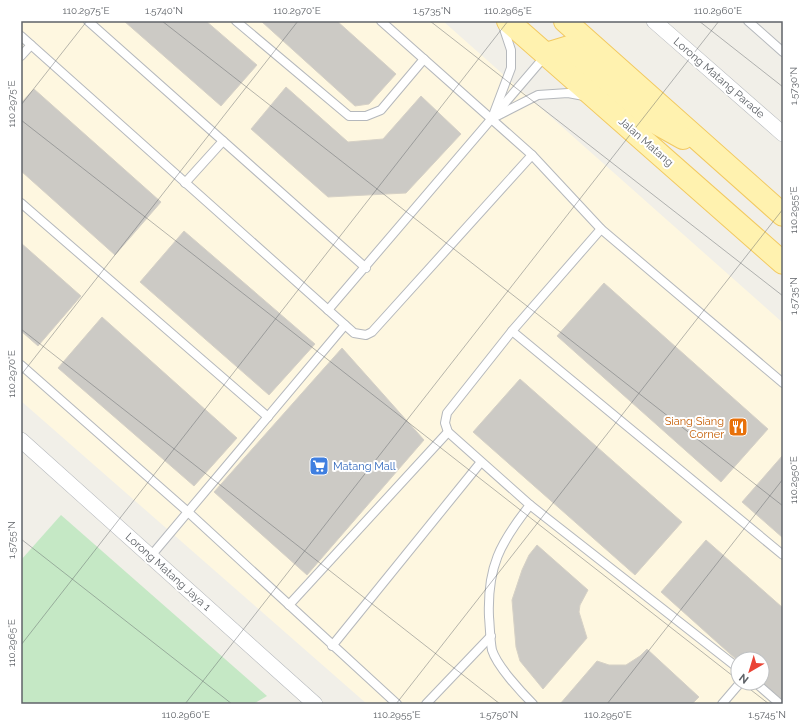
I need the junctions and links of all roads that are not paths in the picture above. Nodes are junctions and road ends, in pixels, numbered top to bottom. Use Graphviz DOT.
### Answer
graph roads {
  1 [pos="89,21"];
  2 [pos="236,21"];
  3 [pos="381,21"];
  4 [pos="501,21"];
  5 [pos="508,21"];
  6 [pos="566,21"];
  7 [pos="654,21"];
  8 [pos="748,21"];
  9 [pos="21,36"];
  10 [pos="30,45"];
  11 [pos="783,52"];
  12 [pos="546,54"];
  13 [pos="21,56"];
  14 [pos="424,59"];
  15 [pos="594,97"];
  16 [pos="491,119"];
  17 [pos="783,134"];
  18 [pos="223,141"];
  19 [pos="532,155"];
  20 [pos="719,158"];
  21 [pos="186,183"];
  22 [pos="21,203"];
  23 [pos="783,215"];
  24 [pos="601,229"];
  25 [pos="783,263"];
  26 [pos="366,268"];
  27 [pos="328,310"];
  28 [pos="346,325"];
  29 [pos="512,331"];
  30 [pos="22,367"];
  31 [pos="783,383"];
  32 [pos="268,417"];
  33 [pos="448,432"];
  34 [pos="21,440"];
  35 [pos="481,462"];
  36 [pos="530,505"];
  37 [pos="188,512"];
  38 [pos="783,555"];
  39 [pos="150,557"];
  40 [pos="289,605"];
  41 [pos="491,636"];
  42 [pos="332,646"];
  43 [pos="730,662"];
  44 [pos="733,691"];
  45 [pos="765,691"];
  46 [pos="724,702"];
  47 [pos="315,704"];
  48 [pos="397,704"];
  49 [pos="426,704"];
  50 [pos="532,704"];
  51 [pos="718,704"];
  52 [pos="780,704"];
  1 -- 18 [label="lane"];
  2 -- 14 [label="lane"];
  3 -- 14 [label="lane"];
  4 -- 16 [label="lane"];
  5 -- 12 [label="main road, Jalan Matang"];
  6 -- 20 [label="main road"];
  7 -- 17 [label="street, Lorong Matang Parade"];
  8 -- 11 [label="lane"];
  9 -- 10 [label="lane"];
  10 -- 13 [label="lane"];
  10 -- 21 [label="lane"];
  12 -- 15 [label="main road, Jalan Matang"];
  12 -- 16 [label="lane"];
  12 -- 20 [label="main road"];
  14 -- 16 [label="lane"];
  15 -- 16 [label="lane"];
  15 -- 25 [label="main road, Jalan Matang"];
  16 -- 19 [label="lane"];
  16 -- 26 [label="lane"];
  18 -- 21 [label="lane"];
  18 -- 26 [label="lane"];
  19 -- 24 [label="lane"];
  19 -- 28 [label="lane"];
  20 -- 23 [label="main road"];
  21 -- 27 [label="lane"];
  22 -- 32 [label="lane"];
  24 -- 29 [label="lane"];
  24 -- 31 [label="lane"];
  26 -- 27 [label="lane"];
  27 -- 28 [label="lane"];
  28 -- 32 [label="lane"];
  29 -- 33 [label="lane"];
  29 -- 38 [label="lane"];
  30 -- 37 [label="lane"];
  32 -- 37 [label="lane"];
  33 -- 35 [label="lane"];
  33 -- 40 [label="lane"];
  34 -- 39 [label="street, Lorong Matang Jaya 1"];
  35 -- 36 [label="lane"];
  35 -- 42 [label="lane"];
  36 -- 41 [label="lane"];
  36 -- 43 [label="lane"];
  37 -- 39 [label="lane"];
  37 -- 40 [label="lane"];
  39 -- 47 [label="street, Lorong Matang Jaya 1"];
  40 -- 42 [label="lane"];
  41 -- 49 [label="lane"];
  41 -- 50 [label="lane"];
  42 -- 48 [label="lane"];
  44 -- 46 [label="lane"];
  45 -- 52 [label="lane"];
  46 -- 51 [label="lane"];
}
